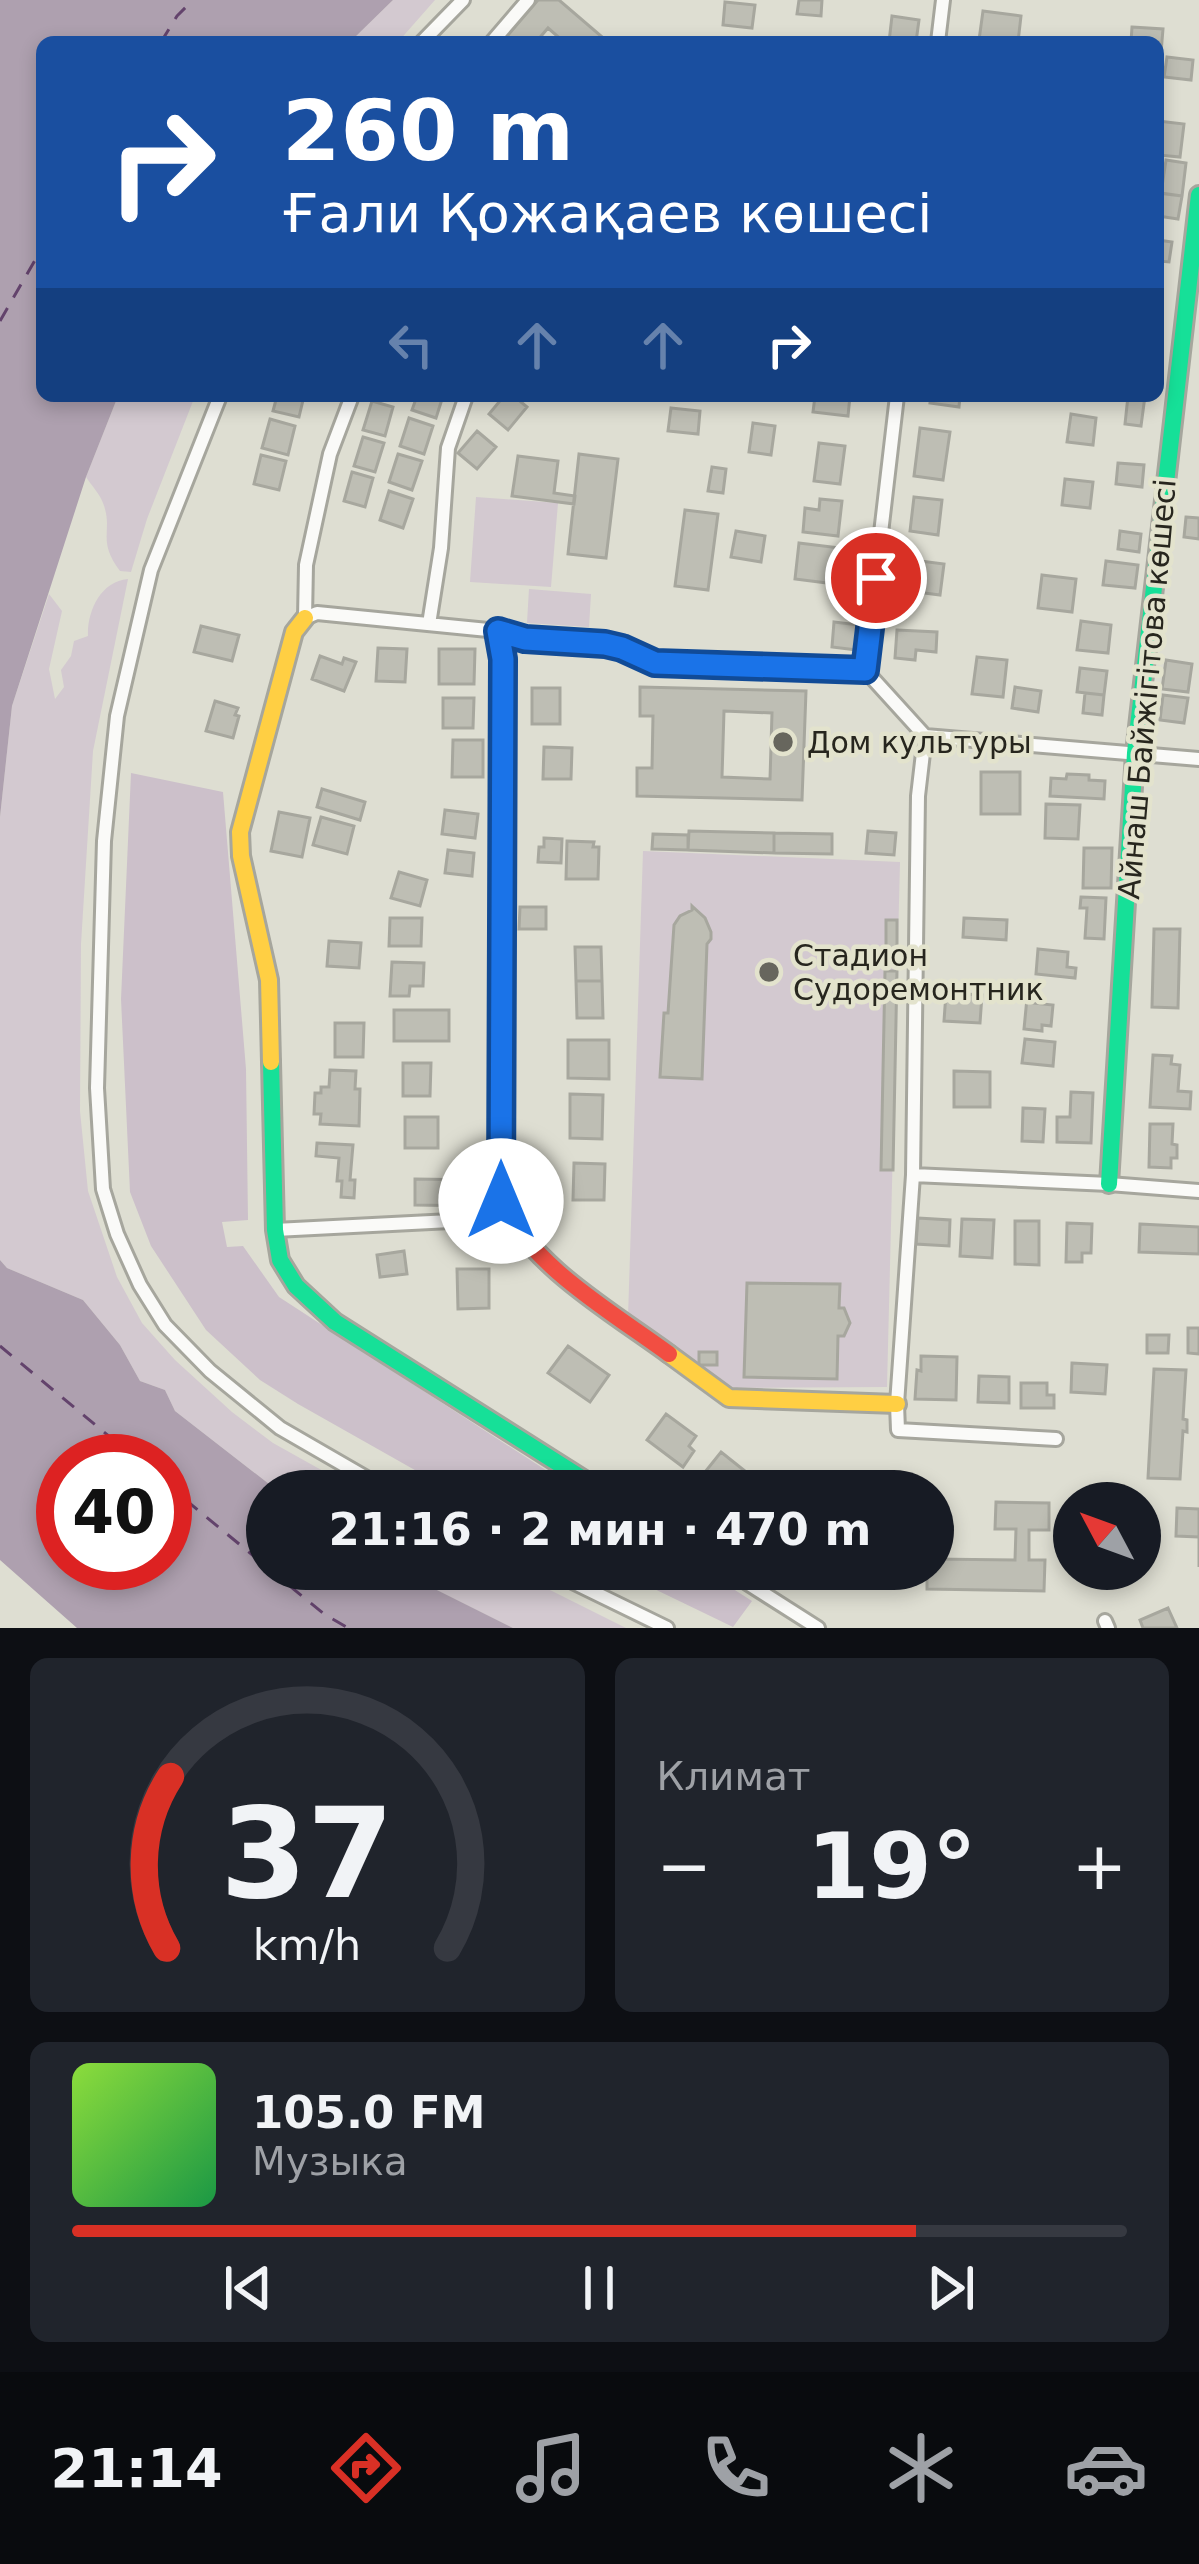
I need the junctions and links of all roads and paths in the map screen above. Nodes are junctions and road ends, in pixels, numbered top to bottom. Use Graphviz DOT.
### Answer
graph roads {
  1 [pos="463,0"];
  2 [pos="528,0"];
  3 [pos="943,0"];
  4 [pos="428,36"];
  5 [pos="497,36"];
  6 [pos="939,36"];
  7 [pos="1199,195"];
  8 [pos="218,402"];
  9 [pos="350,402"];
  10 [pos="464,402"];
  11 [pos="896,402"];
  12 [pos="304,618"];
  13 [pos="428,624"];
  14 [pos="498,631"];
  15 [pos="865,670"];
  16 [pos="926,736"];
  17 [pos="1135,753"];
  18 [pos="1199,759"];
  19 [pos="913,1175"];
  20 [pos="1109,1184"];
  21 [pos="1199,1191"];
  22 [pos="509,1218"];
  23 [pos="275,1230"];
  24 [pos="896,1404"];
  25 [pos="1056,1439"];
  26 [pos="353,1470"];
  27 [pos="569,1470"];
  28 [pos="589,1590"];
  29 [pos="758,1590"];
  30 [pos="667,1628"];
  31 [pos="818,1628"];
  1 -- 4 [label="street"];
  2 -- 5 [label="street"];
  3 -- 6 [label="street"];
  7 -- 17 [label="street, Айнаш Байжігітова көшесі"];
  8 -- 26 [label="street"];
  9 -- 12 [label="street"];
  10 -- 13 [label="street"];
  11 -- 15 [label="street"];
  12 -- 13 [label="street"];
  12 -- 23 [label="street"];
  13 -- 14 [label="street"];
  14 -- 15 [label="street"];
  14 -- 22 [label="street"];
  15 -- 16 [label="street"];
  16 -- 17 [label="street"];
  16 -- 19 [label="street"];
  17 -- 18 [label="street"];
  17 -- 20 [label="street, Айнаш Байжігітова көшесі"];
  19 -- 20 [label="street"];
  19 -- 24 [label="street"];
  20 -- 21 [label="street"];
  22 -- 23 [label="street"];
  22 -- 24 [label="street"];
  23 -- 27 [label="street"];
  24 -- 25 [label="street"];
  28 -- 30 [label="street"];
  29 -- 31 [label="street"];
}
